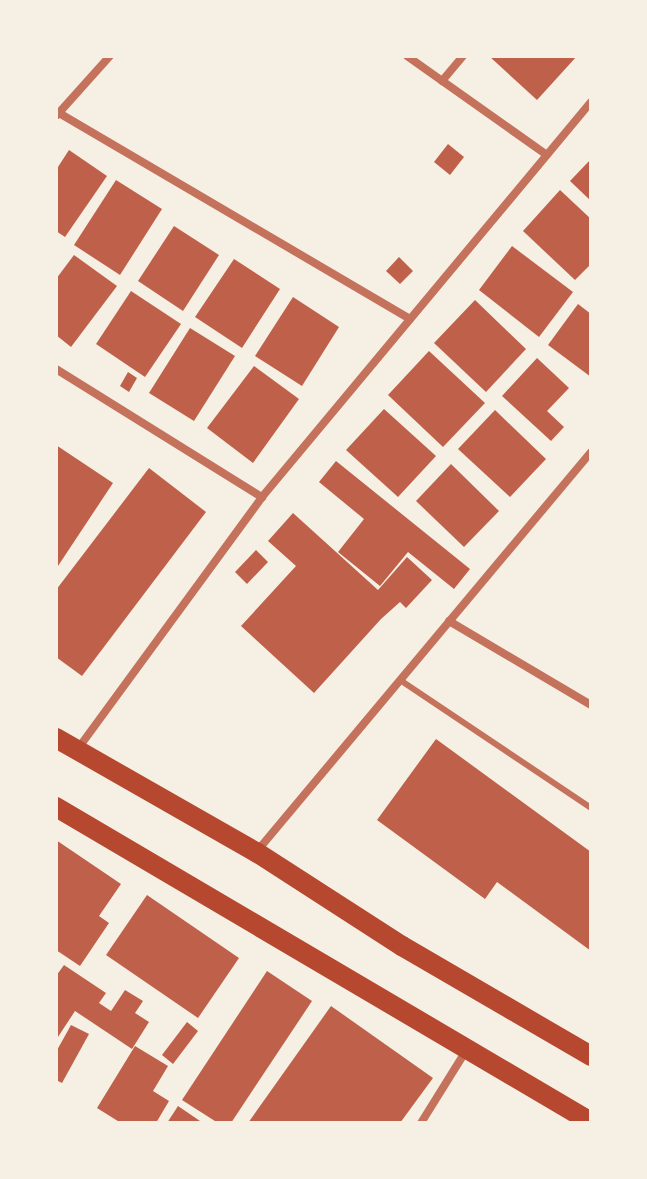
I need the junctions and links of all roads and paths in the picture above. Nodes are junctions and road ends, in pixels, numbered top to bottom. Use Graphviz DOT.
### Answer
graph roads {
  1 [pos="110,56"];
  2 [pos="407,56"];
  3 [pos="463,56"];
  4 [pos="442,81"];
  5 [pos="591,102"];
  6 [pos="57,115"];
  7 [pos="547,155"];
  8 [pos="410,319"];
  9 [pos="56,369"];
  10 [pos="591,452"];
  11 [pos="262,497"];
  12 [pos="449,621"];
  13 [pos="400,680"];
  14 [pos="591,705"];
  15 [pos="56,738"];
  16 [pos="76,751"];
  17 [pos="56,807"];
  18 [pos="591,808"];
  19 [pos="256,852"];
  20 [pos="467,1049"];
  21 [pos="591,1056"];
  22 [pos="591,1122"];
  23 [pos="421,1123"];
  1 -- 6 [label="street"];
  2 -- 4 [label="street"];
  3 -- 4 [label="street"];
  4 -- 7 [label="street"];
  5 -- 7 [label="street"];
  6 -- 8 [label="street"];
  7 -- 8 [label="street"];
  8 -- 11 [label="street"];
  9 -- 11 [label="street"];
  10 -- 12 [label="street"];
  11 -- 16 [label="street"];
  12 -- 13 [label="street"];
  12 -- 14 [label="street"];
  13 -- 18 [label="lane"];
  13 -- 19 [label="street"];
  15 -- 16 [label="main road"];
  16 -- 19 [label="main road"];
  17 -- 20 [label="main road"];
  19 -- 21 [label="main road"];
  20 -- 22 [label="main road"];
  20 -- 23 [label="street"];
}
